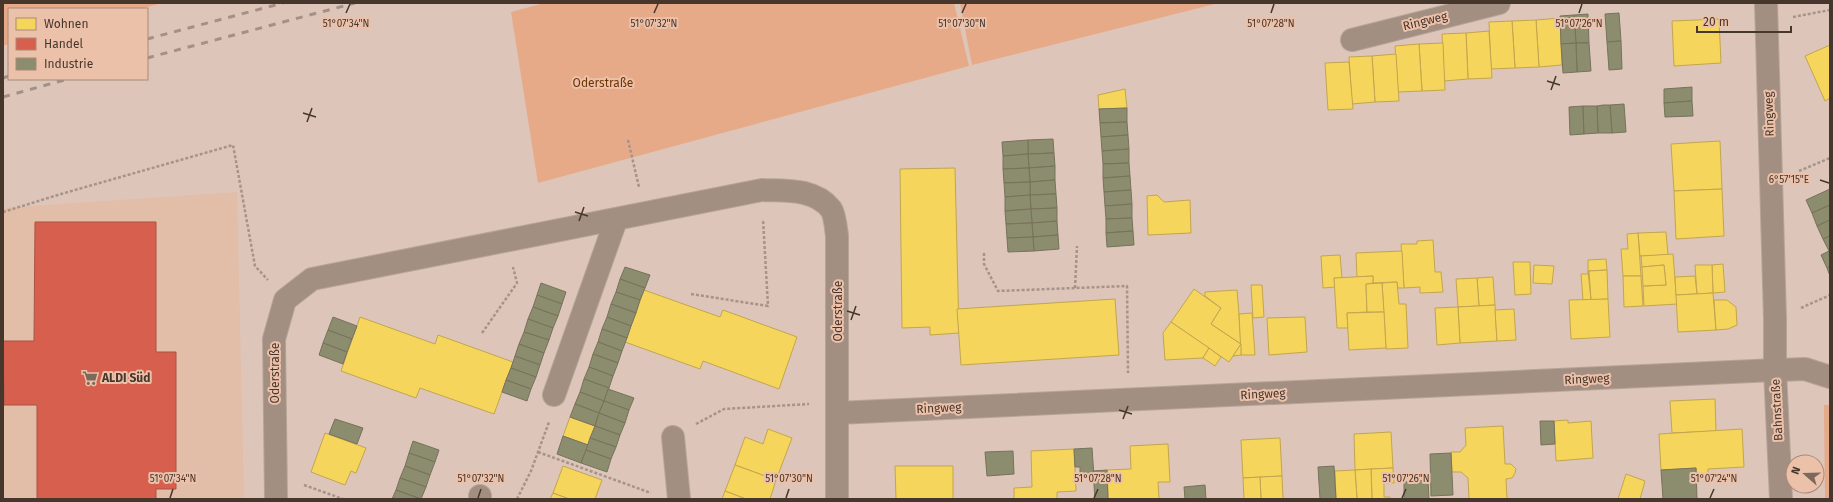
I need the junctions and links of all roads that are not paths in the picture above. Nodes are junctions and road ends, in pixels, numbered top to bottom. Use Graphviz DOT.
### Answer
graph roads {
  1 [pos="1498,3"];
  2 [pos="1767,13"];
  3 [pos="1352,40"];
  4 [pos="616,220"];
  5 [pos="1774,370"];
  6 [pos="1830,377"];
  7 [pos="554,395"];
  8 [pos="838,407"];
  9 [pos="673,437"];
  10 [pos="276,499"];
  11 [pos="678,499"];
  12 [pos="837,499"];
  13 [pos="1781,499"];
  1 -- 3 [label="street, Ringweg"];
  2 -- 5 [label="street, Ringweg"];
  4 -- 7 [label="street"];
  4 -- 8 [label="street, Oderstraße"];
  4 -- 10 [label="street, Oderstraße"];
  5 -- 6 [label="street, Ringweg"];
  5 -- 8 [label="street, Ringweg"];
  5 -- 13 [label="street, Bahnstraße"];
  8 -- 12 [label="street"];
  9 -- 11 [label="street"];
}
